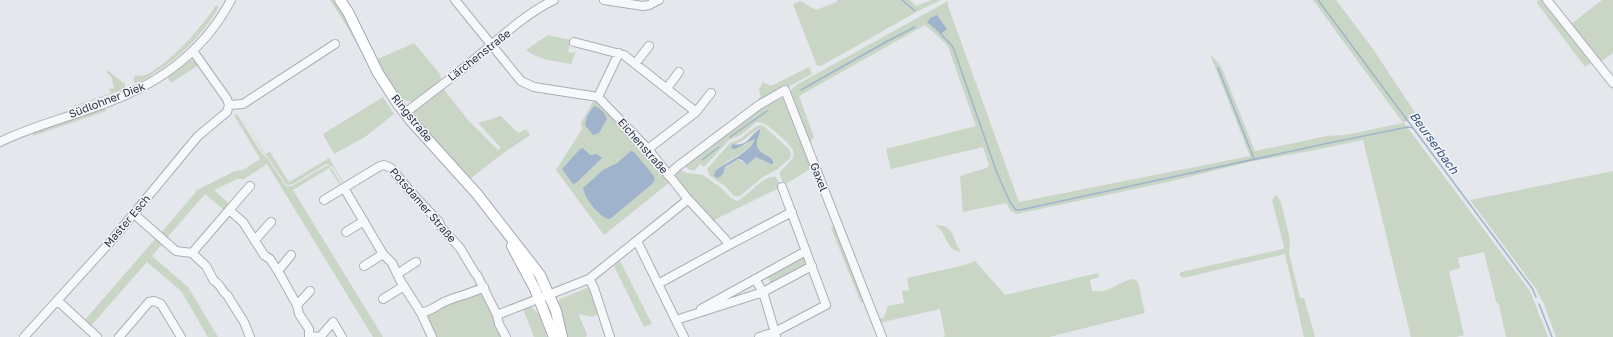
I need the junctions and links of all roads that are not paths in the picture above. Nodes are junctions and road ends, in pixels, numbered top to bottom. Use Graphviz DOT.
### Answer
graph roads {
  1 [pos="231,0"];
  2 [pos="340,0"];
  3 [pos="455,0"];
  4 [pos="554,0"];
  5 [pos="604,0"];
  6 [pos="658,0"];
  7 [pos="1547,0"];
  8 [pos="574,42"];
  9 [pos="335,44"];
  10 [pos="491,45"];
  11 [pos="649,46"];
  12 [pos="193,50"];
  13 [pos="619,53"];
  14 [pos="635,64"];
  15 [pos="679,72"];
  16 [pos="1613,83"];
  17 [pos="667,88"];
  18 [pos="711,93"];
  19 [pos="598,97"];
  20 [pos="229,106"];
  21 [pos="696,112"];
  22 [pos="405,113"];
  23 [pos="0,142"];
  24 [pos="648,149"];
  25 [pos="668,175"];
  26 [pos="250,186"];
  27 [pos="782,187"];
  28 [pos="344,188"];
  29 [pos="687,198"];
  30 [pos="324,200"];
  31 [pos="229,210"];
  32 [pos="792,212"];
  33 [pos="134,214"];
  34 [pos="364,221"];
  35 [pos="271,222"];
  36 [pos="500,225"];
  37 [pos="346,232"];
  38 [pos="255,240"];
  39 [pos="637,241"];
  40 [pos="728,245"];
  41 [pos="806,251"];
  42 [pos="192,253"];
  43 [pos="383,254"];
  44 [pos="291,255"];
  45 [pos="416,262"];
  46 [pos="364,266"];
  47 [pos="812,266"];
  48 [pos="278,271"];
  49 [pos="398,274"];
  50 [pos="589,279"];
  51 [pos="755,279"];
  52 [pos="658,284"];
  53 [pos="404,286"];
  54 [pos="484,288"];
  55 [pos="310,291"];
  56 [pos="763,292"];
  57 [pos="550,294"];
  58 [pos="383,299"];
  59 [pos="539,299"];
  60 [pos="58,301"];
  61 [pos="297,305"];
  62 [pos="421,313"];
  63 [pos="498,315"];
  64 [pos="688,316"];
  65 [pos="676,320"];
  66 [pos="775,335"];
  67 [pos="309,336"];
  68 [pos="24,337"];
  69 [pos="97,337"];
  70 [pos="119,337"];
  71 [pos="181,337"];
  72 [pos="250,337"];
  73 [pos="342,337"];
  74 [pos="432,337"];
  75 [pos="506,337"];
  76 [pos="554,337"];
  77 [pos="562,337"];
  78 [pos="610,337"];
  79 [pos="684,337"];
  80 [pos="759,337"];
  81 [pos="882,337"];
  1 -- 12 [label="street, Südlohner Diek"];
  2 -- 22 [label="main road, Ringstraße"];
  3 -- 10 [label="street"];
  4 -- 10 [label="street, Lärchenstraße"];
  5 -- 6 [label="street"];
  7 -- 16 [label="street"];
  8 -- 13 [label="street"];
  9 -- 20 [label="street"];
  10 -- 19 [label="street"];
  10 -- 22 [label="street, Lärchenstraße"];
  11 -- 14 [label="street"];
  12 -- 20 [label="street"];
  12 -- 23 [label="street, Südlohner Diek"];
  13 -- 14 [label="street"];
  13 -- 19 [label="street"];
  14 -- 17 [label="street"];
  15 -- 17 [label="street"];
  17 -- 21 [label="street"];
  18 -- 21 [label="street"];
  19 -- 24 [label="street, Eichenstraße"];
  20 -- 33 [label="street, Master Esch"];
  21 -- 24 [label="street"];
  22 -- 36 [label="main road, Ringstraße"];
  24 -- 25 [label="street, Eichenstraße"];
  25 -- 29 [label="street, Eichenstraße"];
  25 -- 81 [label="street, Gaxel"];
  26 -- 31 [label="street"];
  27 -- 32 [label="street"];
  28 -- 30 [label="street, Potsdamer Straße"];
  28 -- 34 [label="street"];
  28 -- 54 [label="street, Potsdamer Straße"];
  29 -- 39 [label="street"];
  29 -- 40 [label="street, Eichenstraße"];
  31 -- 38 [label="street"];
  31 -- 42 [label="street"];
  32 -- 40 [label="street"];
  32 -- 41 [label="street"];
  33 -- 42 [label="street"];
  33 -- 60 [label="street, Master Esch"];
  34 -- 37 [label="street"];
  34 -- 43 [label="street"];
  35 -- 38 [label="street"];
  36 -- 57 [label="main road, Ringstraße"];
  36 -- 59 [label="main road, Ringstraße"];
  38 -- 48 [label="street"];
  39 -- 50 [label="street"];
  39 -- 52 [label="street"];
  40 -- 52 [label="street"];
  41 -- 47 [label="street"];
  41 -- 51 [label="street"];
  42 -- 72 [label="street"];
  43 -- 46 [label="street"];
  43 -- 49 [label="street"];
  44 -- 48 [label="street"];
  45 -- 49 [label="street"];
  47 -- 56 [label="street"];
  47 -- 66 [label="street"];
  48 -- 61 [label="street"];
  49 -- 53 [label="street"];
  50 -- 57 [label="street"];
  50 -- 78 [label="street"];
  51 -- 56 [label="street"];
  51 -- 64 [label="street"];
  52 -- 65 [label="street"];
  53 -- 58 [label="street"];
  53 -- 62 [label="street"];
  54 -- 62 [label="street"];
  54 -- 63 [label="street, Potsdamer Straße"];
  55 -- 61 [label="street"];
  56 -- 64 [label="street"];
  56 -- 66 [label="street"];
  57 -- 59 [label="street"];
  57 -- 77 [label="main road, Ringstraße"];
  59 -- 63 [label="street"];
  59 -- 76 [label="main road, Ringstraße"];
  60 -- 68 [label="street, Master Esch"];
  60 -- 69 [label="street"];
  61 -- 67 [label="street"];
  62 -- 74 [label="street"];
  63 -- 75 [label="street, Potsdamer Straße"];
  64 -- 65 [label="street"];
  65 -- 79 [label="street"];
  66 -- 80 [label="street"];
  67 -- 73 [label="street"];
  70 -- 71 [label="street"];
}
